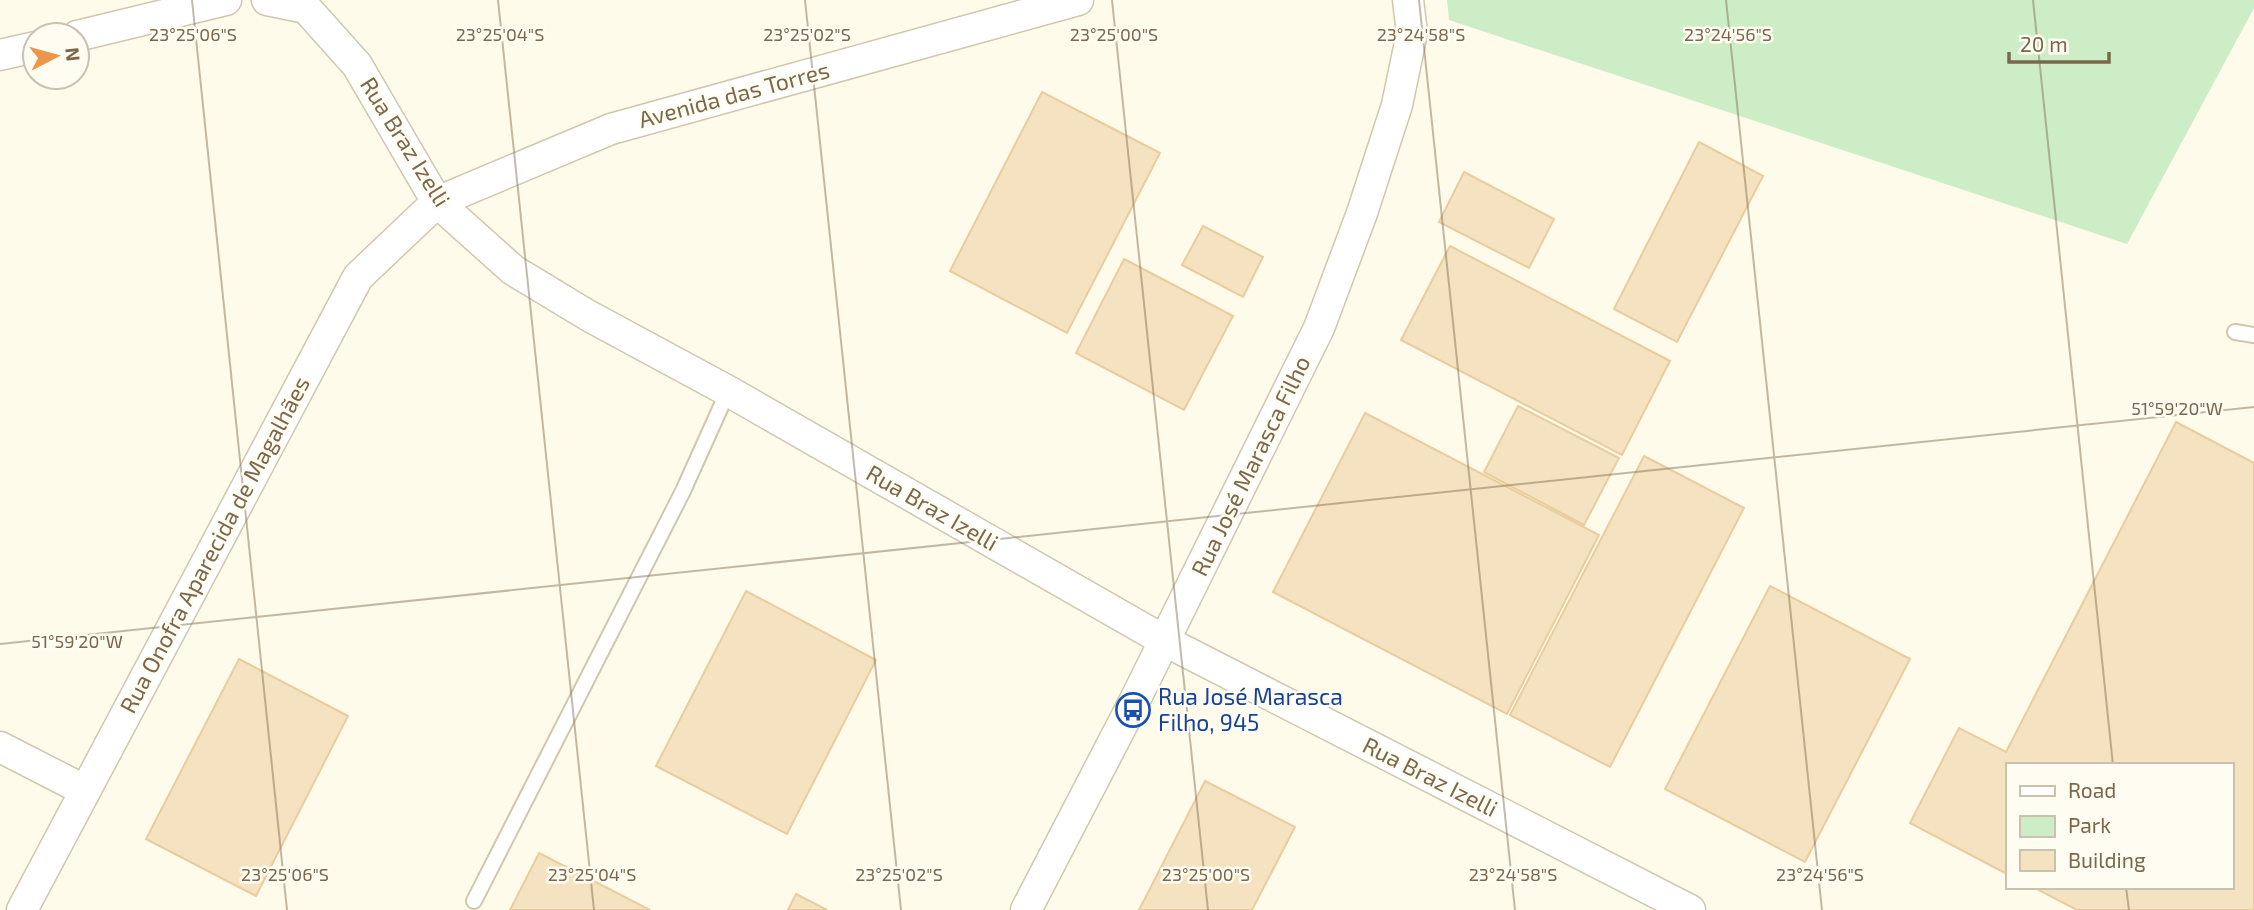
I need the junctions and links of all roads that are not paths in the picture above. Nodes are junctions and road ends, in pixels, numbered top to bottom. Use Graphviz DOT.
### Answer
graph roads {
  1 [pos="226,0"];
  2 [pos="267,0"];
  3 [pos="1078,0"];
  4 [pos="1408,0"];
  5 [pos="91,33"];
  6 [pos="21,50"];
  7 [pos="0,55"];
  8 [pos="437,202"];
  9 [pos="2235,332"];
  10 [pos="2254,335"];
  11 [pos="728,391"];
  12 [pos="1165,641"];
  13 [pos="0,747"];
  14 [pos="84,790"];
  15 [pos="474,901"];
  16 [pos="22,910"];
  17 [pos="1026,910"];
  18 [pos="1690,910"];
  1 -- 5 [label="street"];
  2 -- 8 [label="street, Rua Braz Izelli"];
  3 -- 8 [label="street, Avenida das Torres"];
  4 -- 12 [label="street, Rua José Marasca Filho"];
  6 -- 7 [label="street"];
  8 -- 11 [label="street, Rua Braz Izelli"];
  8 -- 14 [label="street, Rua Onofra Aparecida de Magalhães"];
  9 -- 10 [label="lane"];
  11 -- 12 [label="street, Rua Braz Izelli"];
  11 -- 15 [label="lane"];
  12 -- 17 [label="street, Rua José Marasca Filho"];
  12 -- 18 [label="street, Rua Braz Izelli"];
  13 -- 14 [label="street"];
  14 -- 16 [label="street, Rua Onofra Aparecida de Magalhães"];
}
